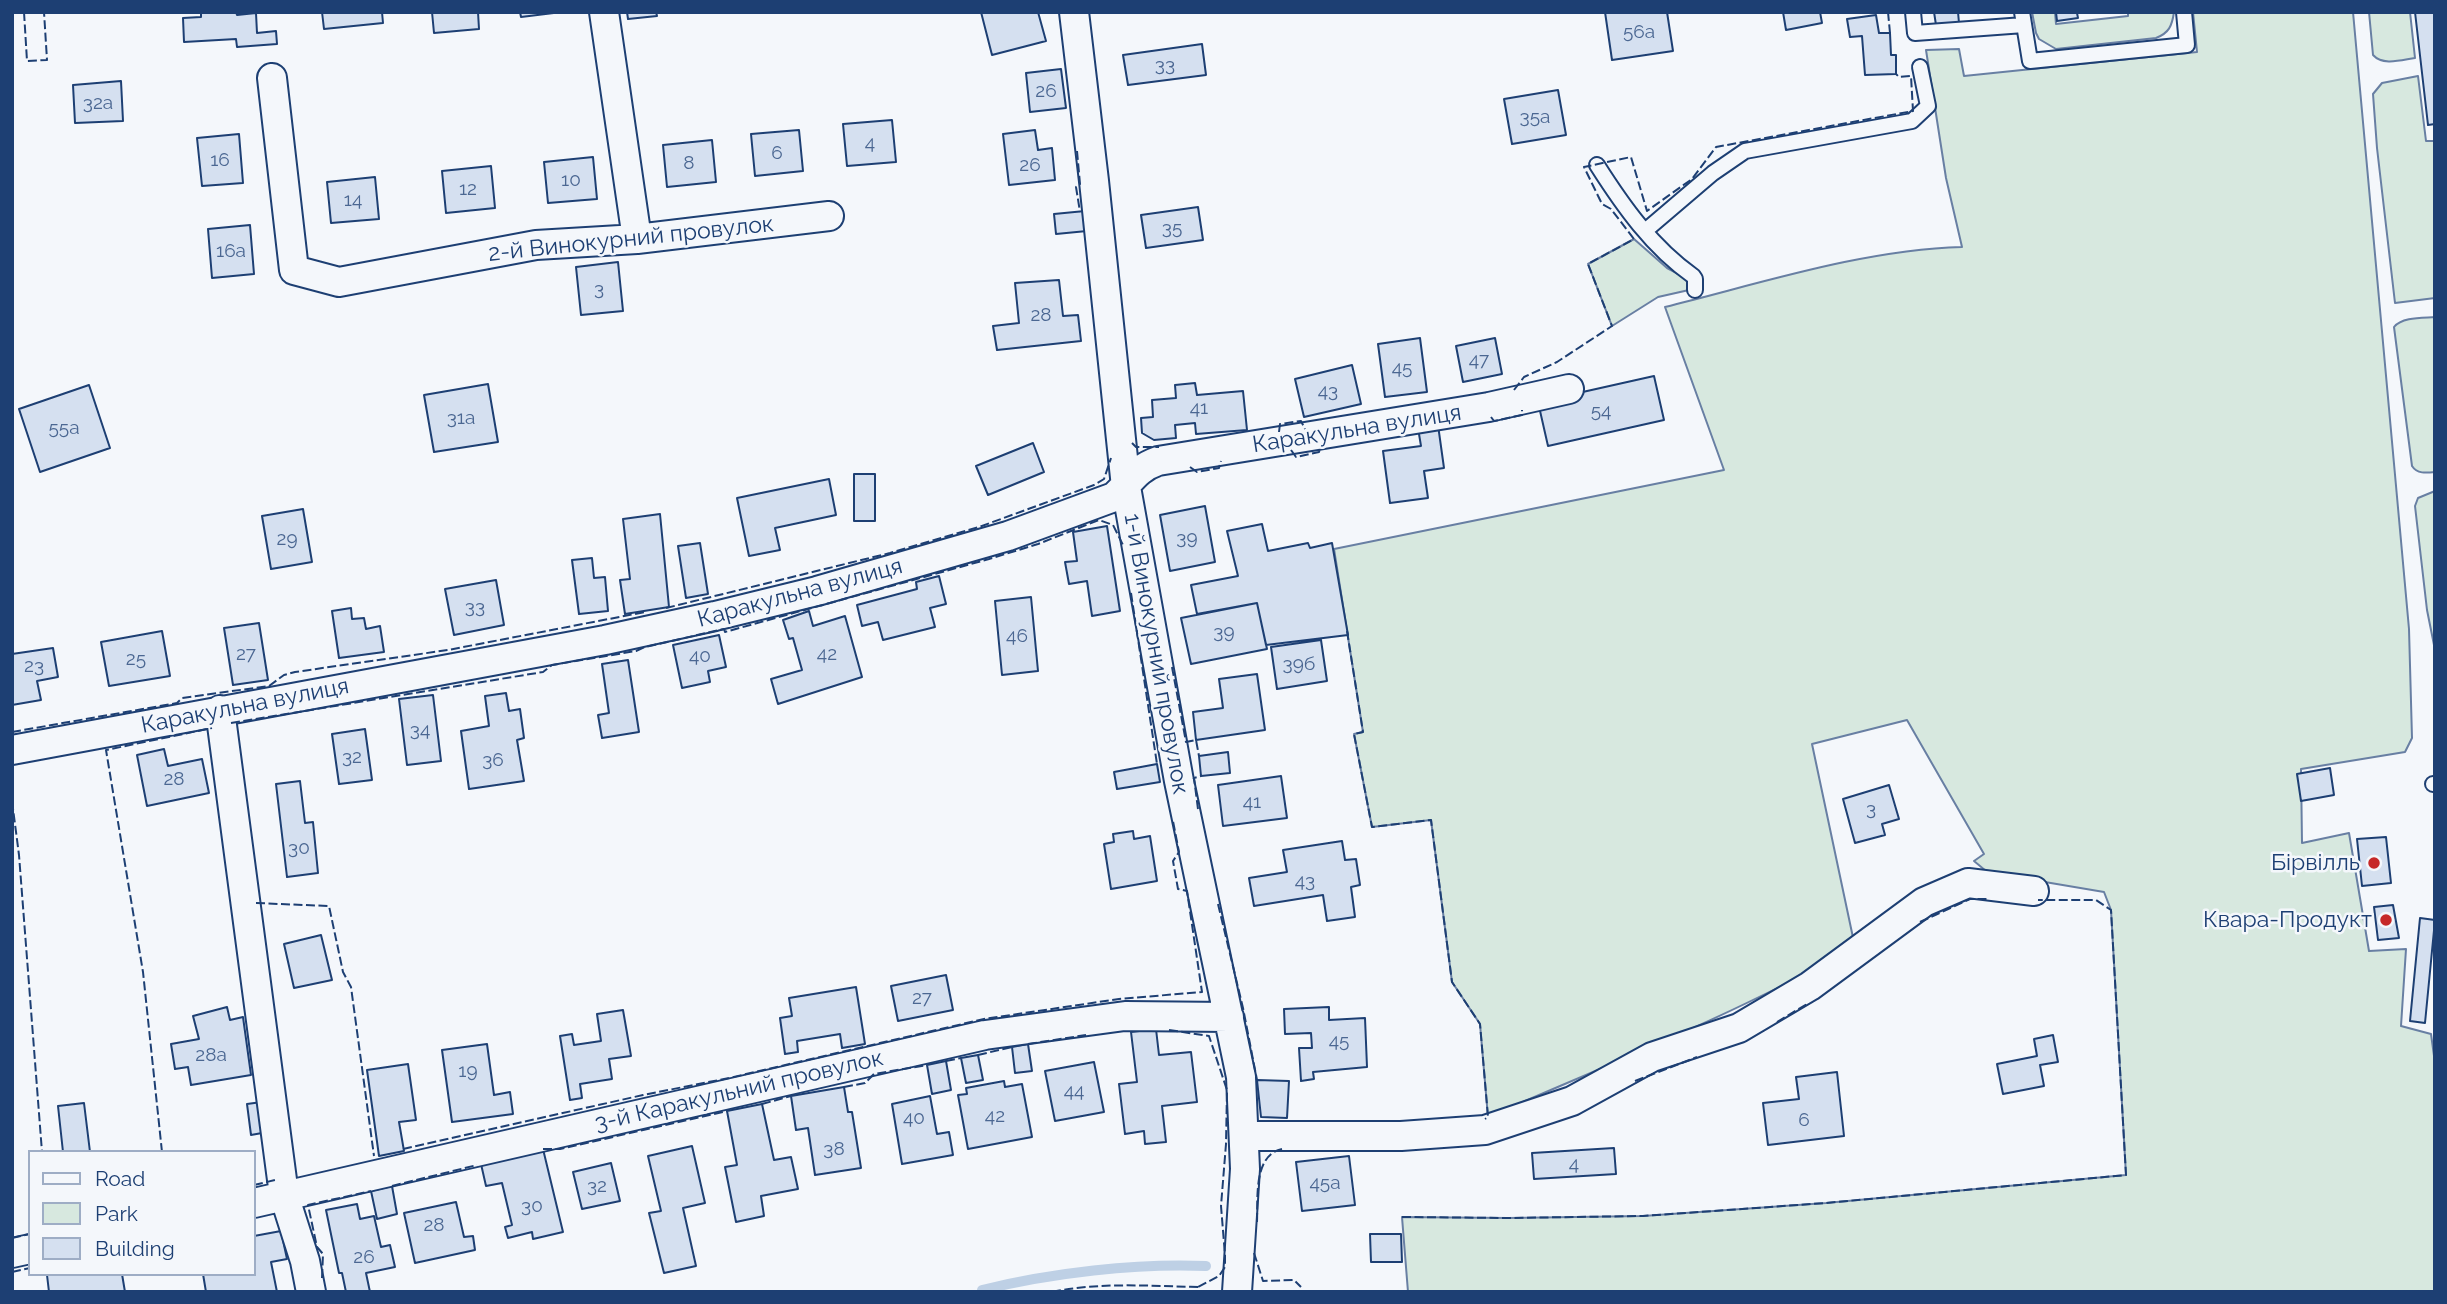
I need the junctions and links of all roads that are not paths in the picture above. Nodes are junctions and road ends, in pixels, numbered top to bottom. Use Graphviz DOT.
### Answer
graph roads {
  1 [pos="604,12"];
  2 [pos="1074,12"];
  3 [pos="1913,12"];
  4 [pos="2184,12"];
  5 [pos="2023,19"];
  6 [pos="1920,67"];
  7 [pos="272,78"];
  8 [pos="1597,165"];
  9 [pos="829,216"];
  10 [pos="1646,231"];
  11 [pos="637,239"];
  12 [pos="1695,290"];
  13 [pos="1569,389"];
  14 [pos="1126,486"];
  15 [pos="220,710"];
  16 [pos="12,750"];
  17 [pos="2034,891"];
  18 [pos="1229,1017"];
  19 [pos="1244,1136"];
  20 [pos="284,1195"];
  21 [pos="256,1202"];
  22 [pos="310,1292"];
  23 [pos="1237,1292"];
  1 -- 11 [label="street"];
  2 -- 14 [label="street, 1-й Винокурний провулок"];
  3 -- 5 [label="lane"];
  4 -- 5 [label="lane"];
  6 -- 10 [label="lane"];
  7 -- 11 [label="street, 2-й Винокурний провулок"];
  8 -- 10 [label="lane"];
  9 -- 11 [label="street, 2-й Винокурний провулок"];
  10 -- 12 [label="lane"];
  13 -- 14 [label="street, Каракульна вулиця"];
  14 -- 15 [label="street, Каракульна вулиця"];
  14 -- 18 [label="street, 1-й Винокурний провулок"];
  15 -- 16 [label="street, Каракульна вулиця"];
  15 -- 20 [label="street"];
  17 -- 19 [label="street"];
  18 -- 19 [label="street, 1-й Винокурний провулок"];
  18 -- 20 [label="street, 3-й Каракульний провулок"];
  19 -- 23 [label="street, 1-й Винокурний провулок"];
  20 -- 21 [label="street, 3-й Каракульний провулок"];
  20 -- 22 [label="street"];
}
